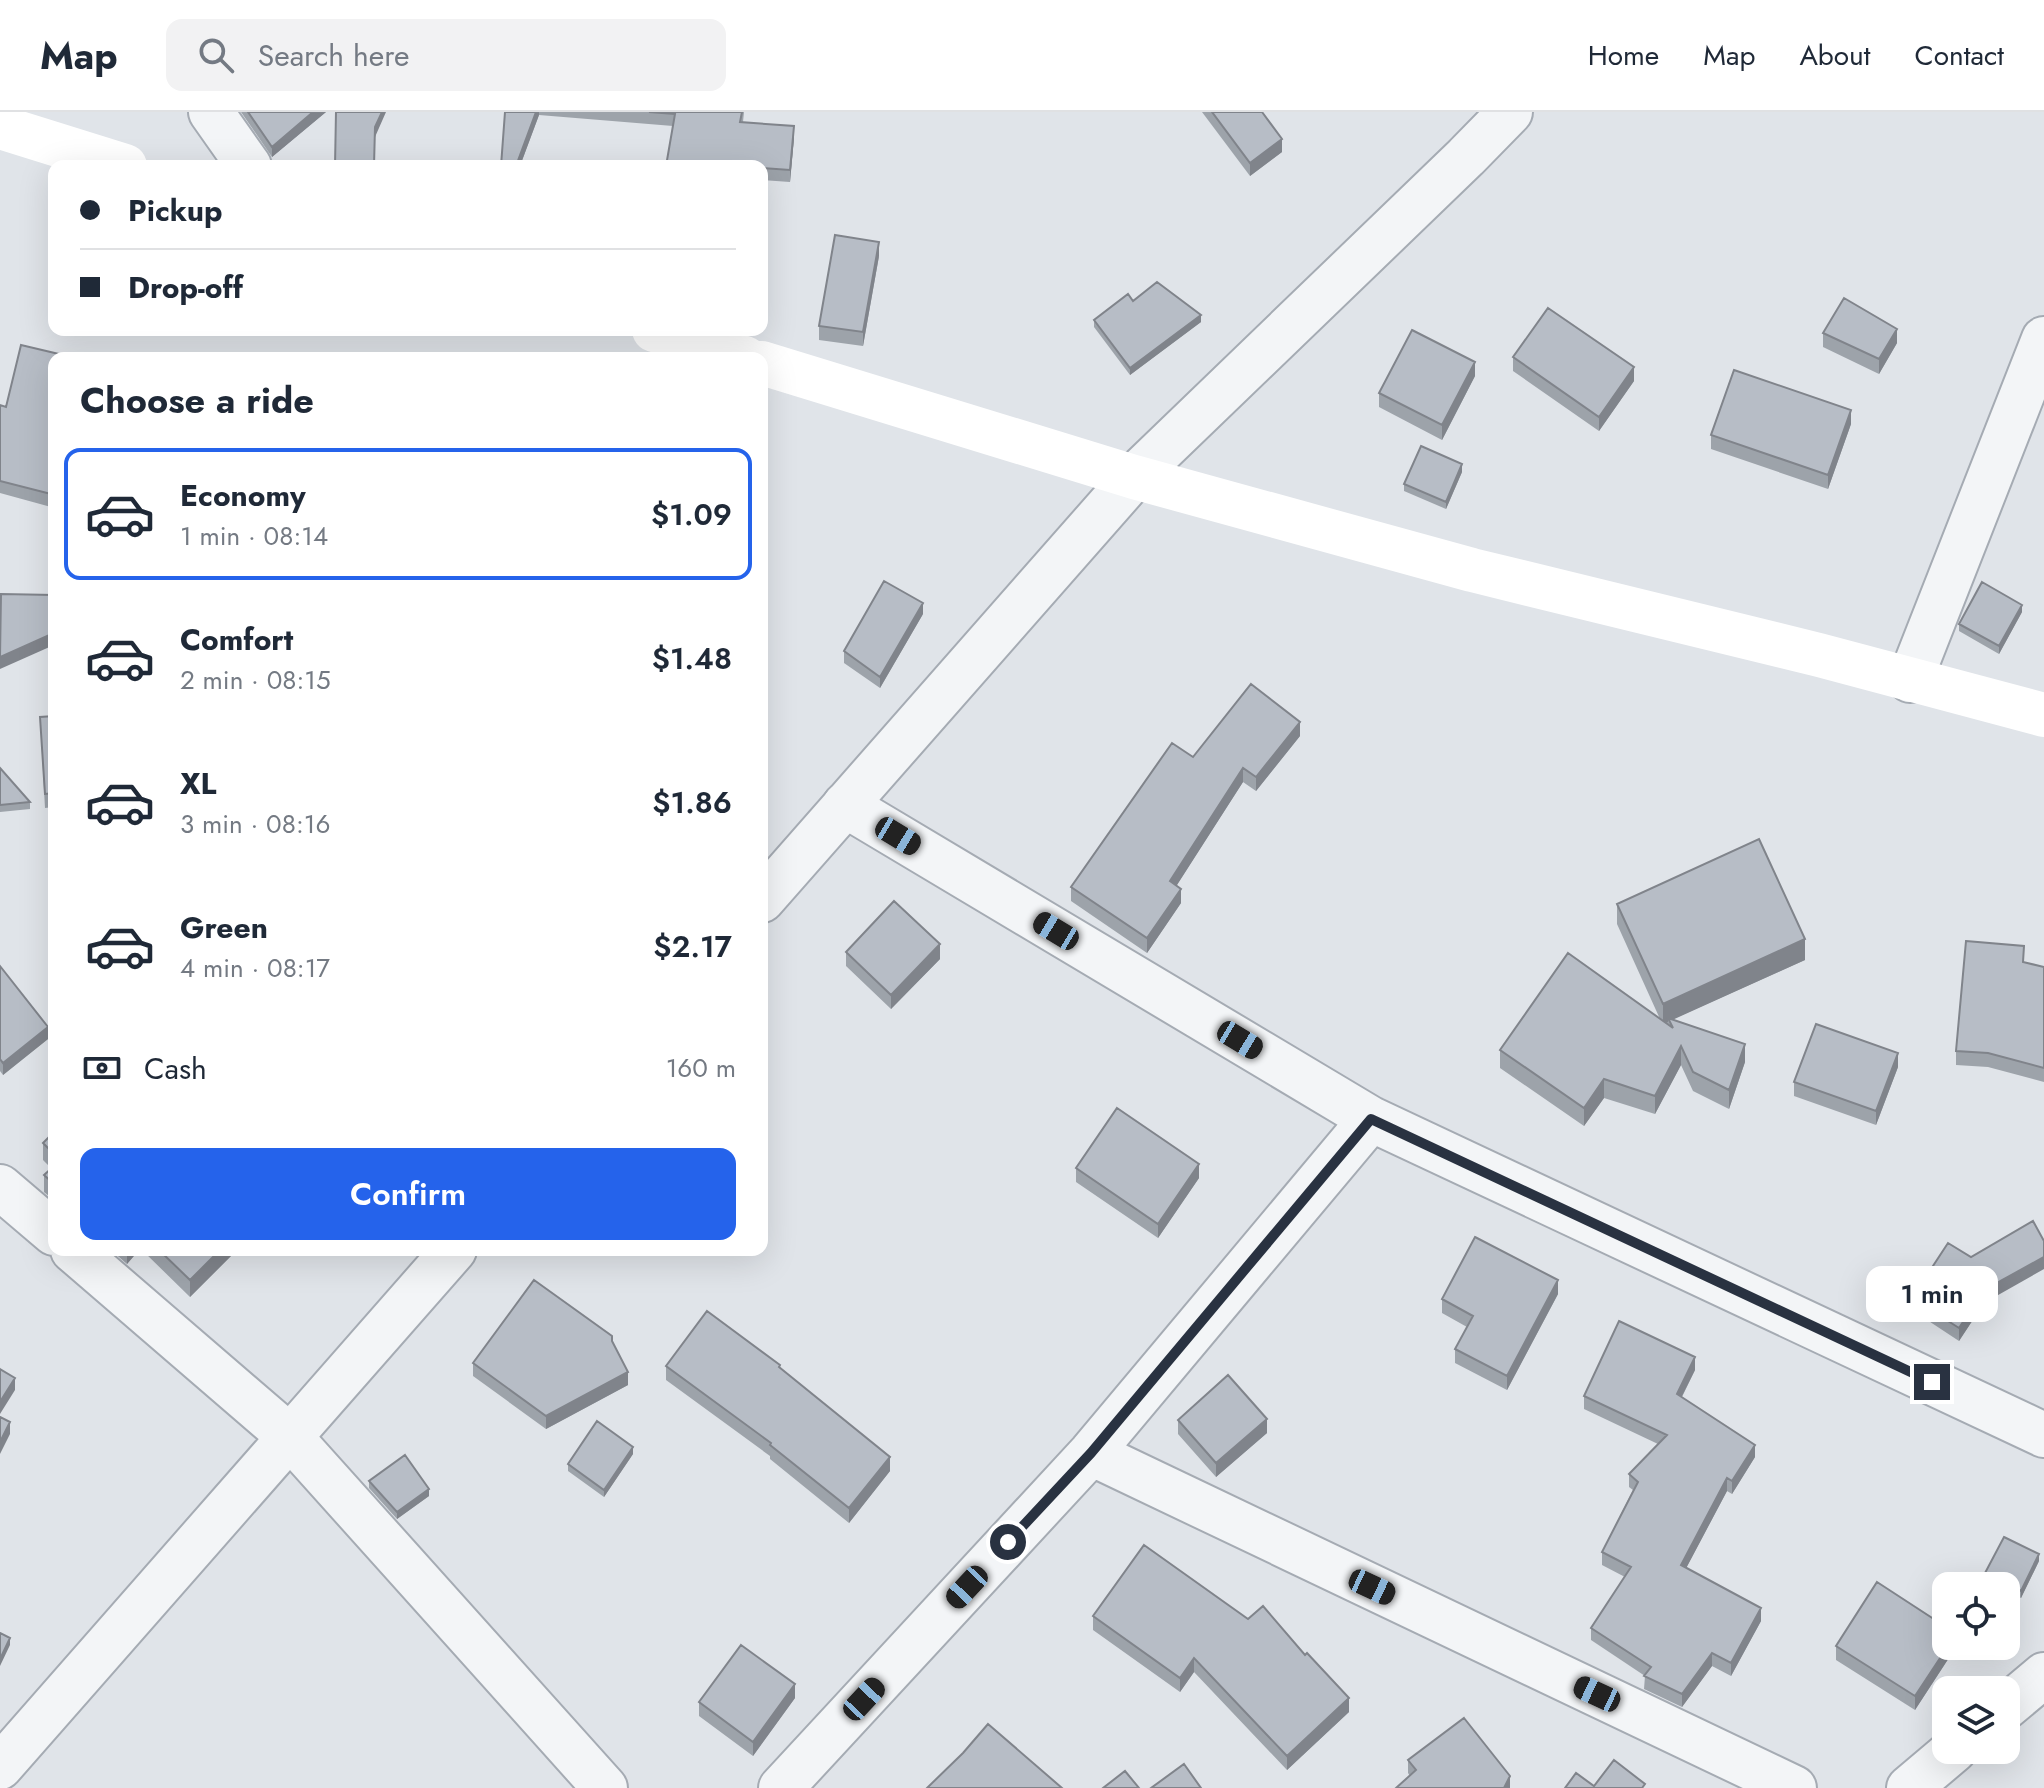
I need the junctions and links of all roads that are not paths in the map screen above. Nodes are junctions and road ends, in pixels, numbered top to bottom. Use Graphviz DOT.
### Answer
graph roads {
  1 [pos="211,112"];
  2 [pos="1510,112"];
  3 [pos="0,127"];
  4 [pos="106,160"];
  5 [pos="245,160"];
  6 [pos="674,336"];
  7 [pos="2044,339"];
  8 [pos="726,352"];
  9 [pos="768,365"];
  10 [pos="1134,477"];
  11 [pos="1910,680"];
  12 [pos="2044,715"];
  13 [pos="845,805"];
  14 [pos="768,893"];
  15 [pos="1371,1119"];
  16 [pos="0,1187"];
  17 [pos="48,1228"];
  18 [pos="80,1256"];
  19 [pos="449,1256"];
  20 [pos="2044,1435"];
  21 [pos="290,1437"];
  22 [pos="1091,1453"];
  23 [pos="2044,1675"];
  24 [pos="2020,1695"];
  25 [pos="1937,1764"];
  26 [pos="0,1767"];
  27 [pos="605,1788"];
  28 [pos="781,1788"];
  29 [pos="1794,1788"];
  30 [pos="1909,1788"];
  1 -- 5 [label="street"];
  2 -- 10 [label="street"];
  3 -- 4 [label="main road"];
  6 -- 8 [label="main road"];
  7 -- 11 [label="street"];
  9 -- 10 [label="main road"];
  10 -- 11 [label="main road"];
  10 -- 13 [label="street"];
  11 -- 12 [label="main road"];
  13 -- 14 [label="street"];
  13 -- 15 [label="street"];
  15 -- 20 [label="street"];
  15 -- 22 [label="street"];
  16 -- 17 [label="street"];
  18 -- 21 [label="street"];
  19 -- 21 [label="street"];
  21 -- 26 [label="street"];
  21 -- 27 [label="street"];
  22 -- 28 [label="street"];
  22 -- 29 [label="street"];
  23 -- 24 [label="street"];
  25 -- 30 [label="street"];
}
